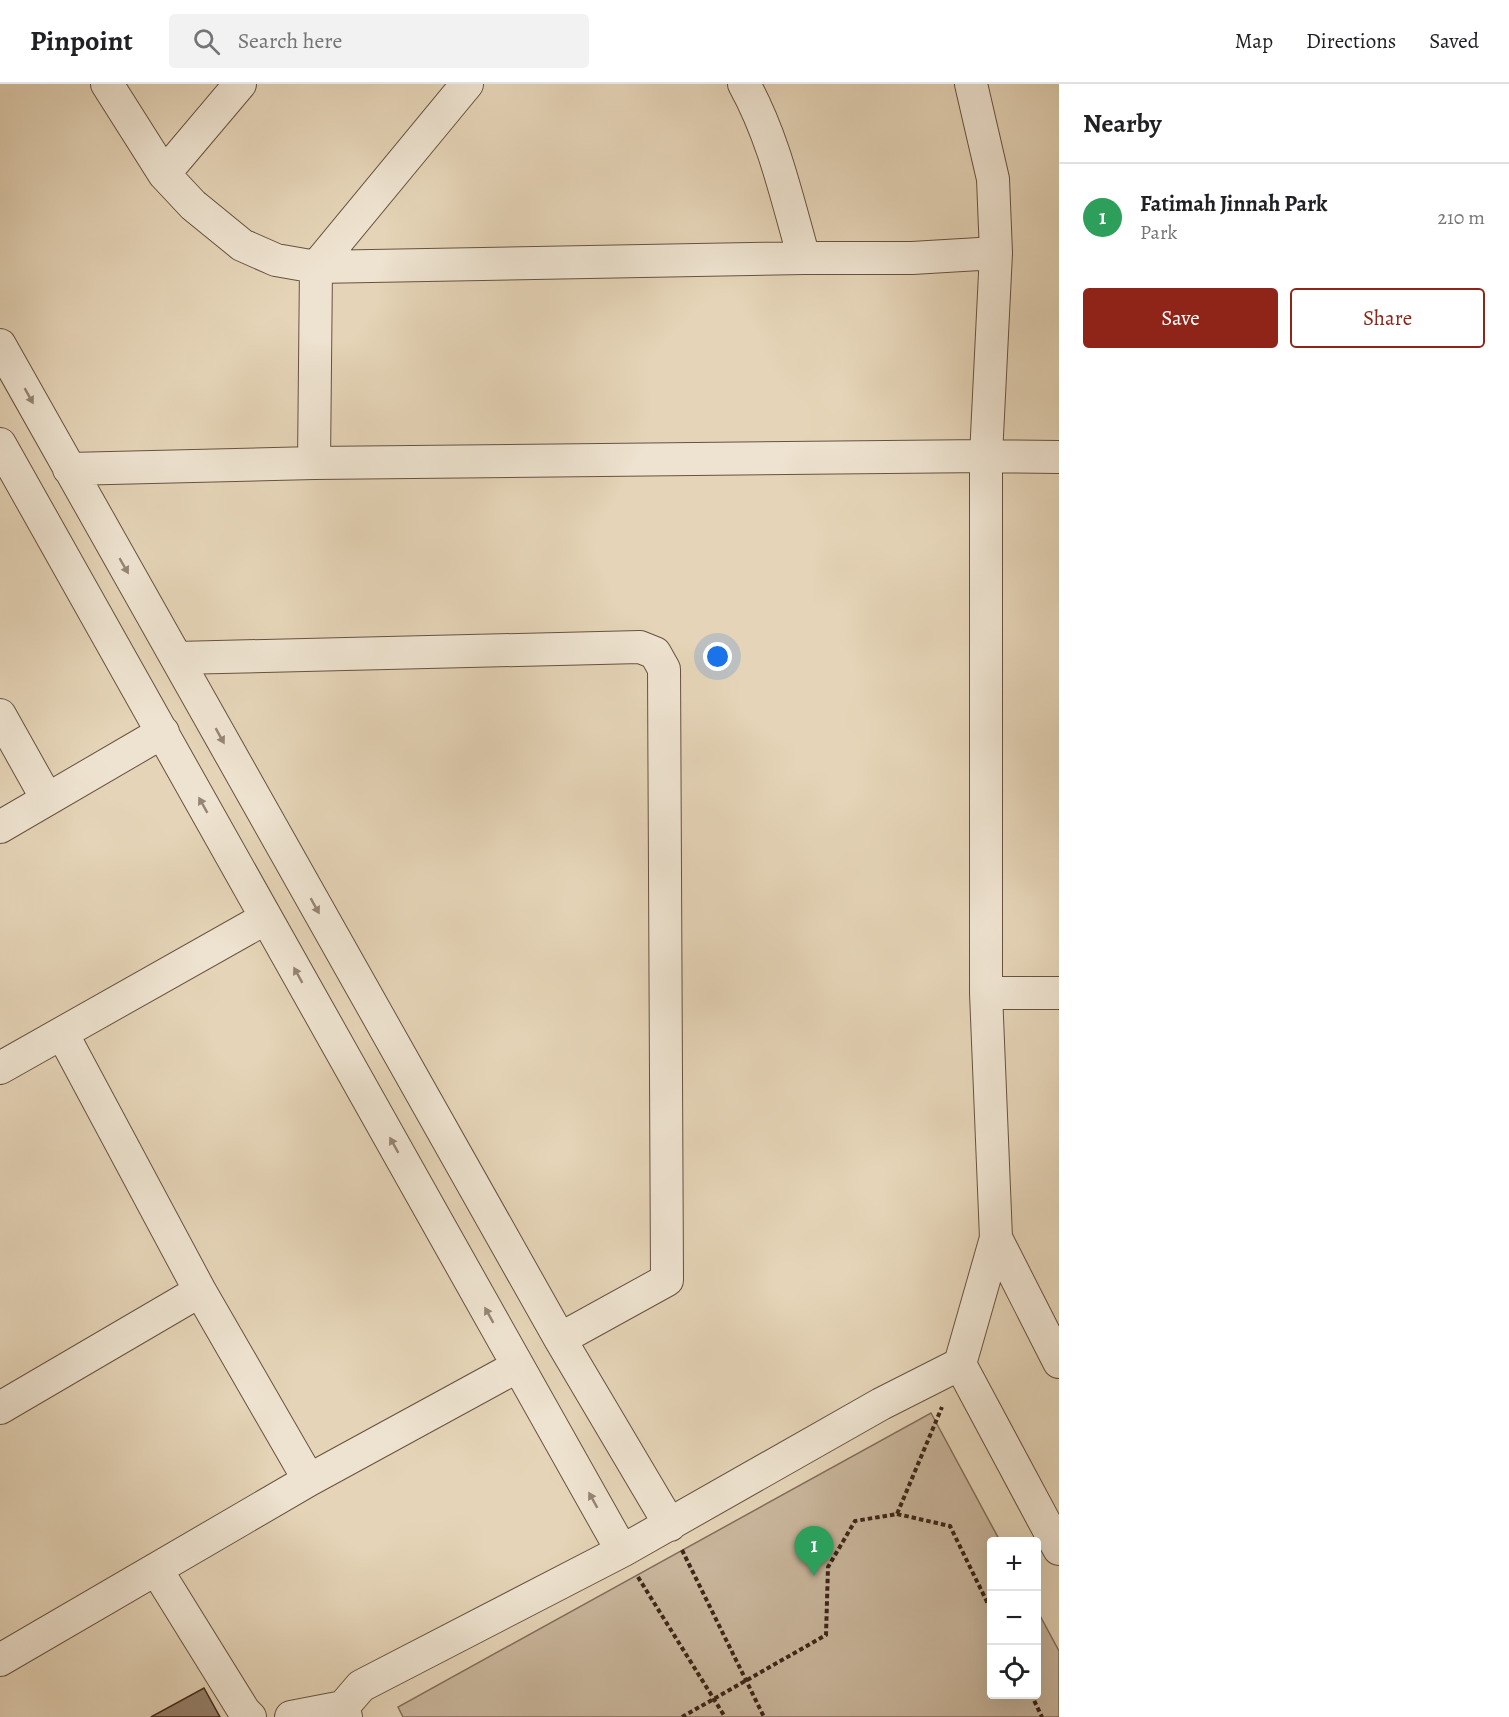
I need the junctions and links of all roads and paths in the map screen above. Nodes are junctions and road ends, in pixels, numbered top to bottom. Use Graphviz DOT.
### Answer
graph roads {
  1 [pos="107,84"];
  2 [pos="240,84"];
  3 [pos="467,84"];
  4 [pos="744,84"];
  5 [pos="972,84"];
  6 [pos="164,174"];
  7 [pos="996,253"];
  8 [pos="804,258"];
  9 [pos="316,267"];
  10 [pos="0,345"];
  11 [pos="0,444"];
  12 [pos="986,456"];
  13 [pos="1059,457"];
  14 [pos="314,463"];
  15 [pos="69,469"];
  16 [pos="177,658"];
  17 [pos="0,715"];
  18 [pos="163,732"];
  19 [pos="47,799"];
  20 [pos="0,827"];
  21 [pos="266,918"];
  22 [pos="986,993"];
  23 [pos="1059,993"];
  24 [pos="62,1033"];
  25 [pos="0,1068"];
  26 [pos="996,1238"];
  27 [pos="200,1291"];
  28 [pos="560,1340"];
  29 [pos="1059,1362"];
  30 [pos="960,1364"];
  31 [pos="518,1366"];
  32 [pos="0,1408"];
  33 [pos="309,1480"];
  34 [pos="897,1514"];
  35 [pos="670,1525"];
  36 [pos="1059,1550"];
  37 [pos="622,1551"];
  38 [pos="156,1569"];
  39 [pos="987,1602"];
  40 [pos="0,1660"];
  41 [pos="746,1680"];
  42 [pos="1033,1699"];
  43 [pos="714,1700"];
  44 [pos="344,1712"];
  45 [pos="250,1717"];
  46 [pos="291,1717"];
  47 [pos="682,1717"];
  48 [pos="725,1717"];
  49 [pos="764,1717"];
  50 [pos="1042,1717"];
  1 -- 6 [label="street"];
  2 -- 6 [label="street"];
  3 -- 9 [label="street"];
  4 -- 8 [label="street"];
  5 -- 7 [label="street"];
  6 -- 9 [label="street"];
  7 -- 8 [label="street"];
  7 -- 12 [label="street"];
  8 -- 9 [label="street"];
  9 -- 14 [label="street"];
  10 -- 15 [label="street, one-way"];
  11 -- 18 [label="street"];
  12 -- 13 [label="street"];
  12 -- 14 [label="street"];
  12 -- 22 [label="street"];
  14 -- 15 [label="street"];
  15 -- 16 [label="street, one-way"];
  16 -- 28 [label="street, one-way"];
  16 -- 28 [label="street"];
  17 -- 19 [label="street"];
  18 -- 19 [label="street"];
  21 -- 18 [label="street, one-way"];
  19 -- 20 [label="street"];
  21 -- 24 [label="street"];
  31 -- 21 [label="street, one-way"];
  22 -- 23 [label="street"];
  22 -- 26 [label="street"];
  24 -- 25 [label="street"];
  24 -- 27 [label="street"];
  26 -- 29 [label="street"];
  26 -- 30 [label="street"];
  27 -- 32 [label="street"];
  27 -- 33 [label="street"];
  28 -- 35 [label="street"];
  30 -- 34 [label="path"];
  30 -- 35 [label="street"];
  30 -- 36 [label="street"];
  31 -- 33 [label="street"];
  37 -- 31 [label="street, one-way"];
  33 -- 38 [label="street"];
  34 -- 39 [label="path"];
  34 -- 41 [label="path"];
  35 -- 37 [label="street"];
  35 -- 41 [label="path"];
  37 -- 43 [label="path"];
  37 -- 44 [label="street"];
  38 -- 40 [label="street"];
  38 -- 45 [label="street"];
  41 -- 43 [label="path"];
  41 -- 49 [label="path"];
  42 -- 50 [label="path"];
  43 -- 47 [label="path"];
  43 -- 48 [label="path"];
  44 -- 46 [label="street"];
}
